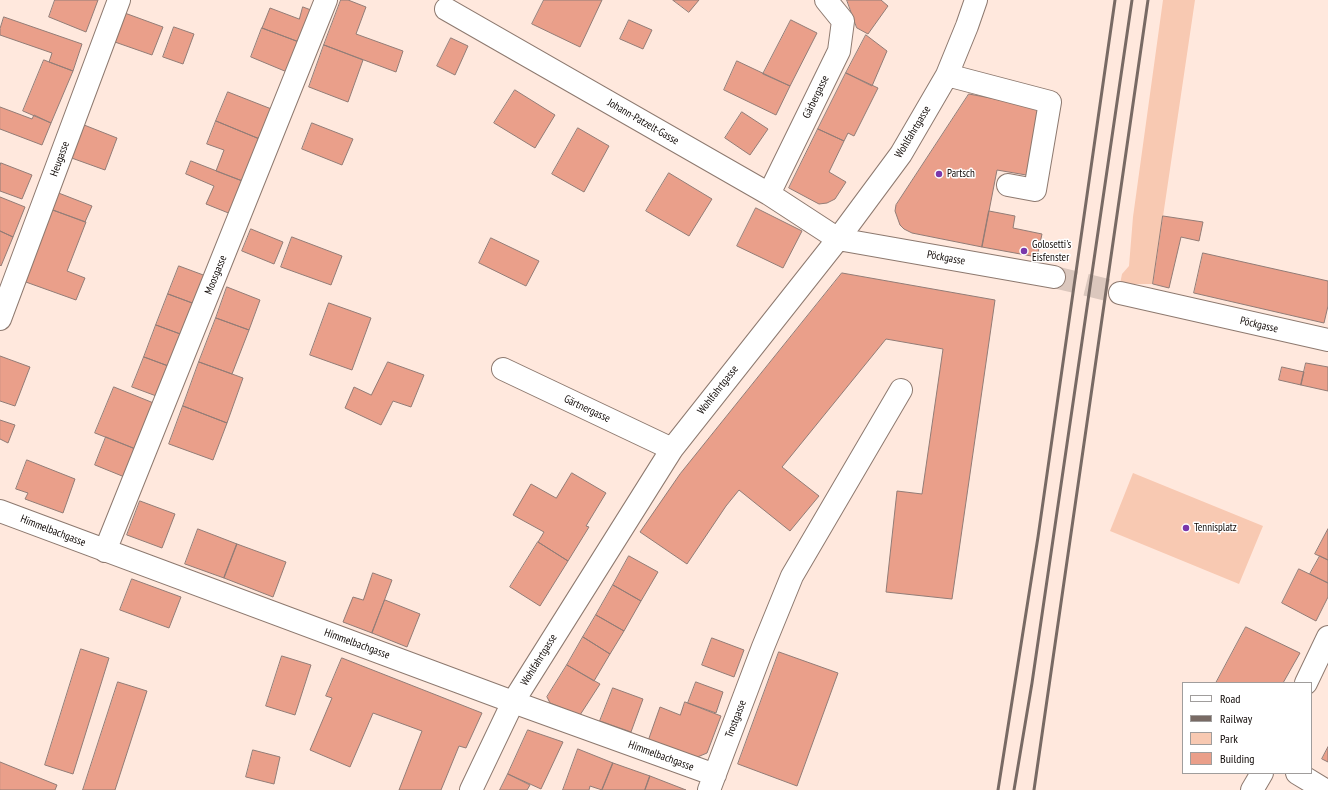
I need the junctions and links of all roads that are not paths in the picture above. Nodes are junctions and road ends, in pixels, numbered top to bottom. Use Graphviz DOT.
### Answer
graph roads {
  1 [pos="119,0"];
  2 [pos="326,0"];
  3 [pos="826,0"];
  4 [pos="976,0"];
  5 [pos="446,9"];
  6 [pos="947,75"];
  7 [pos="1008,185"];
  8 [pos="769,194"];
  9 [pos="838,239"];
  10 [pos="1054,277"];
  11 [pos="1120,293"];
  12 [pos="0,319"];
  13 [pos="1328,340"];
  14 [pos="503,369"];
  15 [pos="901,390"];
  16 [pos="672,449"];
  17 [pos="0,511"];
  18 [pos="105,550"];
  19 [pos="1328,637"];
  20 [pos="1306,682"];
  21 [pos="513,702"];
  22 [pos="1261,774"];
  23 [pos="1299,774"];
  24 [pos="712,783"];
  25 [pos="471,790"];
  26 [pos="1252,790"];
  27 [pos="1325,790"];
  1 -- 12 [label="street, Heugasse"];
  2 -- 18 [label="street, Moosgasse"];
  3 -- 8 [label="street, Gärbergasse"];
  4 -- 6 [label="street, Wohlfahrtgasse"];
  5 -- 8 [label="street, Johann-Patzelt-Gasse"];
  6 -- 7 [label="street"];
  6 -- 9 [label="street, Wohlfahrtgasse"];
  8 -- 9 [label="street, Johann-Patzelt-Gasse"];
  9 -- 10 [label="street, Pöckgasse"];
  9 -- 16 [label="street, Wohlfahrtgasse"];
  11 -- 13 [label="street, Pöckgasse"];
  14 -- 16 [label="street, Gärtnergasse"];
  15 -- 24 [label="street, Trostgasse"];
  16 -- 21 [label="street, Wohlfahrtgasse"];
  17 -- 18 [label="street, Himmelbachgasse"];
  18 -- 21 [label="street, Himmelbachgasse"];
  19 -- 20 [label="street"];
  21 -- 24 [label="street, Himmelbachgasse"];
  21 -- 25 [label="street, Wohlfahrtgasse"];
  22 -- 26 [label="street"];
  23 -- 27 [label="street"];
}
